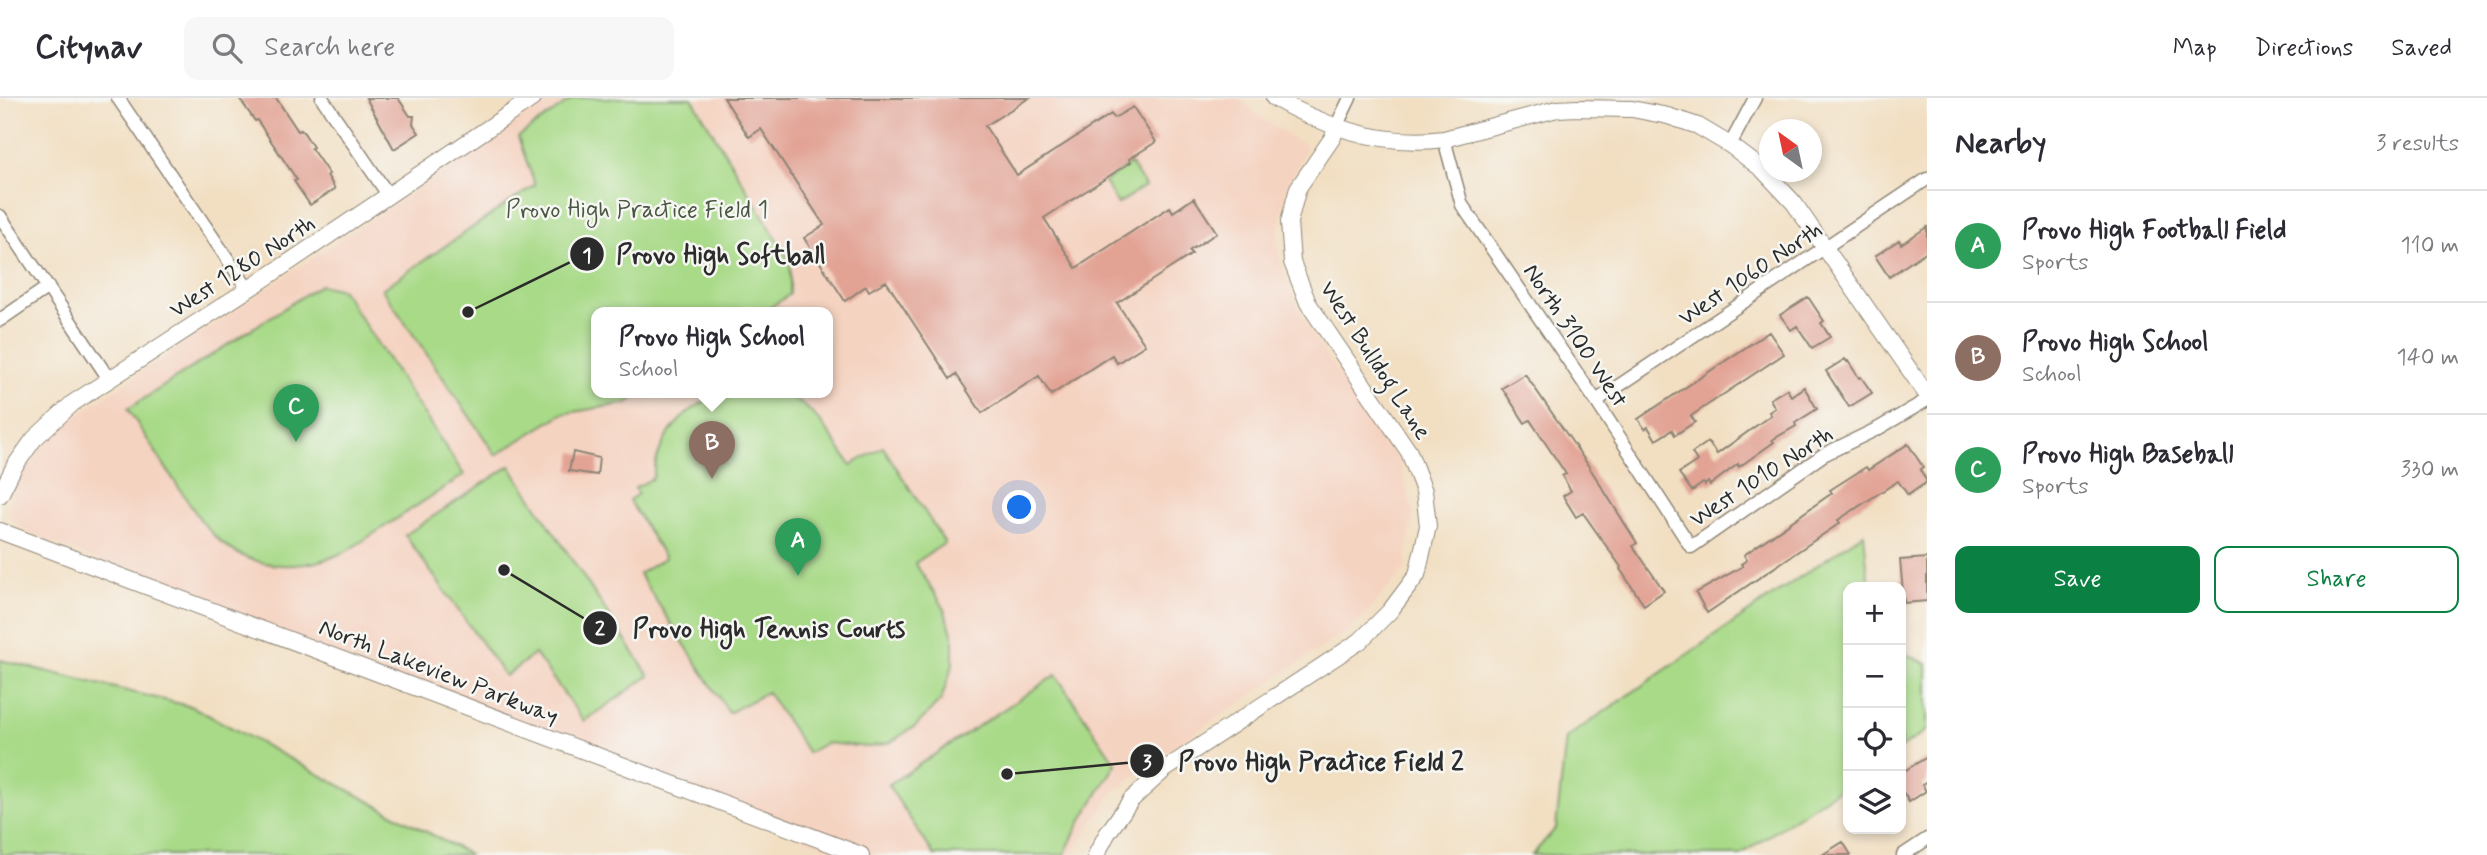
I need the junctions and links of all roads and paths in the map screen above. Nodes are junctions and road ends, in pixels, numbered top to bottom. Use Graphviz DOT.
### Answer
graph roads {
  1 [pos="118,98"];
  2 [pos="322,98"];
  3 [pos="1274,98"];
  4 [pos="1350,98"];
  5 [pos="1755,98"];
  6 [pos="530,99"];
  7 [pos="1577,103"];
  8 [pos="1336,127"];
  9 [pos="1444,139"];
  10 [pos="1730,145"];
  11 [pos="1927,179"];
  12 [pos="389,196"];
  13 [pos="0,216"];
  14 [pos="1826,246"];
  15 [pos="48,287"];
  16 [pos="248,289"];
  17 [pos="0,320"];
  18 [pos="109,379"];
  19 [pos="1927,397"];
  20 [pos="1596,401"];
  21 [pos="0,495"];
  22 [pos="0,531"];
  23 [pos="1691,547"];
  24 [pos="1927,839"];
  25 [pos="861,855"];
  26 [pos="1096,855"];
  27 [pos="1903,855"];
  1 -- 16 [label="street"];
  2 -- 12 [label="street"];
  3 -- 8 [label="street"];
  4 -- 8 [label="street"];
  5 -- 10 [label="street"];
  6 -- 12 [label="street, West 1280 North"];
  7 -- 9 [label="street"];
  7 -- 10 [label="street"];
  8 -- 9 [label="street"];
  8 -- 26 [label="street, West Bulldog Lane"];
  9 -- 20 [label="street, North 3100 West"];
  10 -- 14 [label="street"];
  11 -- 14 [label="street, West 1060 North"];
  12 -- 16 [label="street, West 1280 North"];
  13 -- 15 [label="street"];
  14 -- 19 [label="street"];
  14 -- 20 [label="street, West 1060 North"];
  15 -- 17 [label="street"];
  15 -- 18 [label="street"];
  16 -- 18 [label="street, West 1280 North"];
  18 -- 21 [label="street, West 1280 North"];
  19 -- 23 [label="street, West 1010 North"];
  20 -- 23 [label="street, North 3100 West"];
  22 -- 25 [label="street, North Lakeview Parkway"];
  24 -- 27 [label="street"];
}
